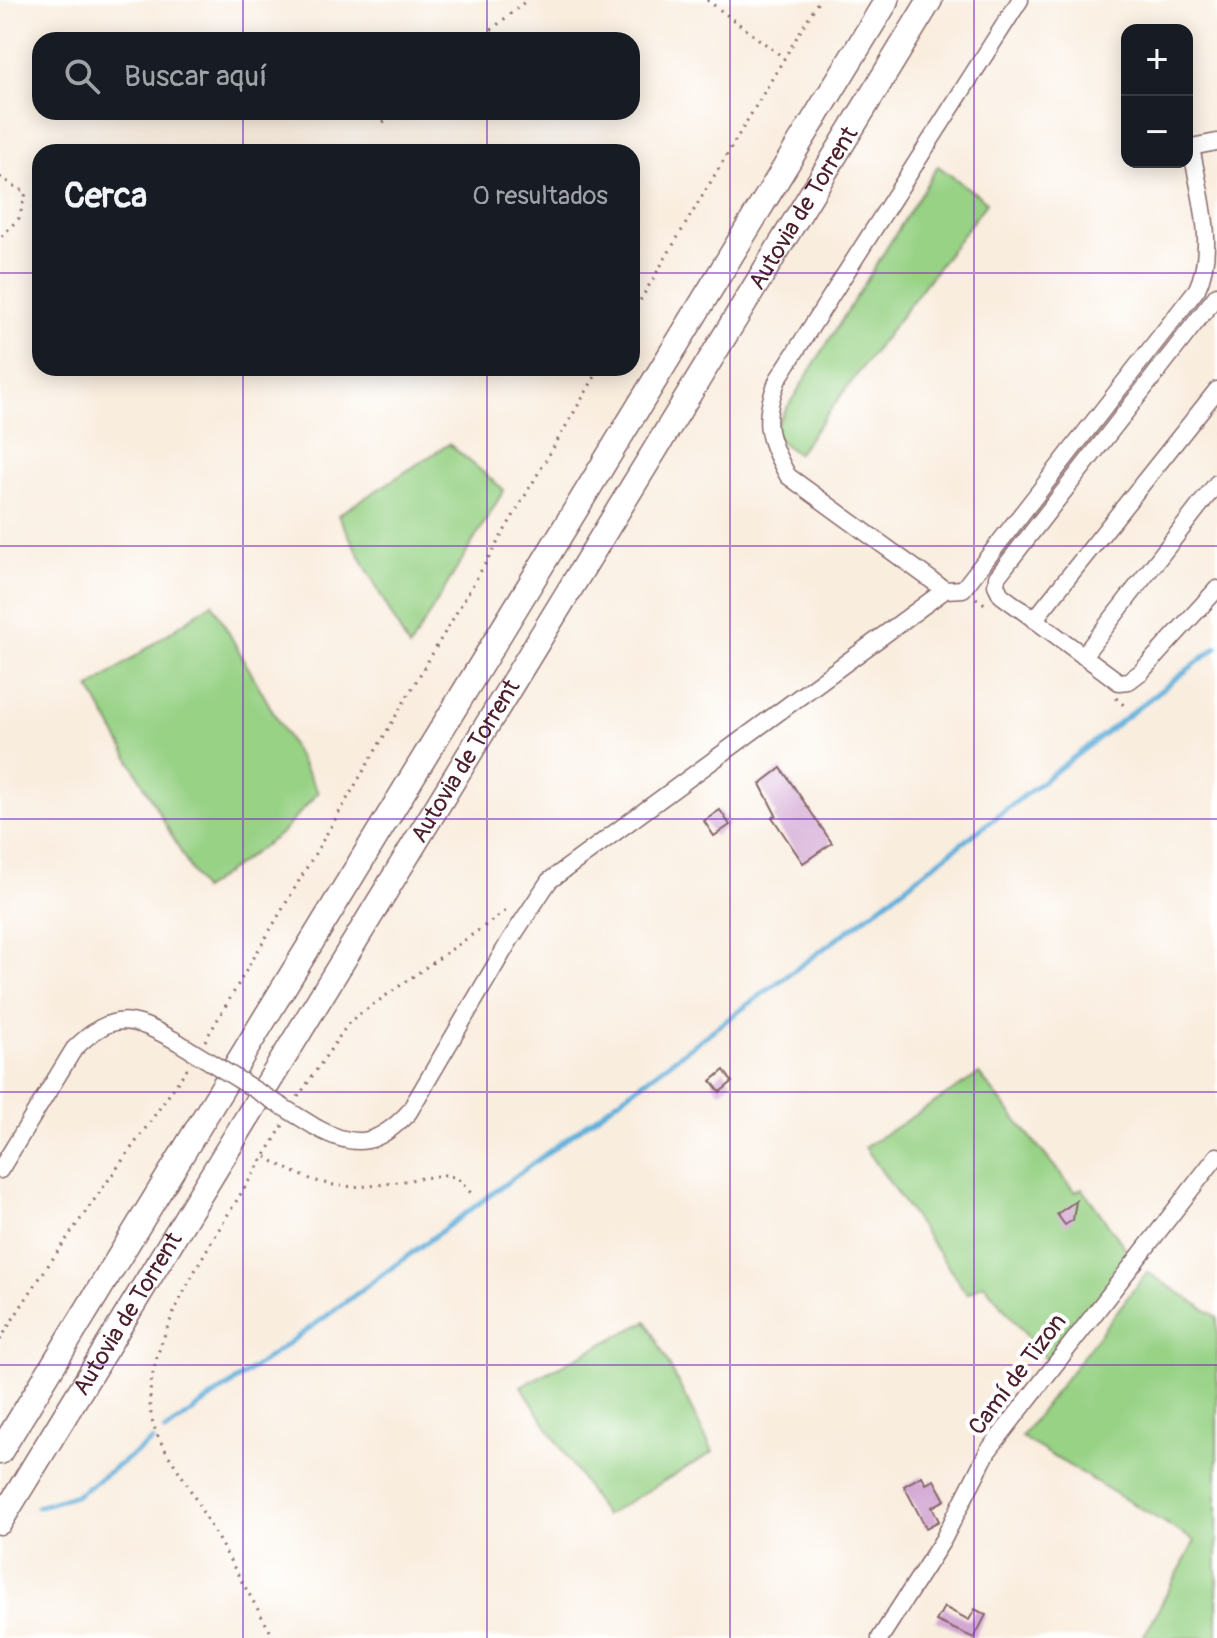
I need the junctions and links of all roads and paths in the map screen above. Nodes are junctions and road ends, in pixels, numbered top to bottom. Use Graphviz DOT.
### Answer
graph roads {
  1 [pos="527,0"];
  2 [pos="707,0"];
  3 [pos="819,0"];
  4 [pos="886,0"];
  5 [pos="930,0"];
  6 [pos="1020,0"];
  7 [pos="489,32"];
  8 [pos="784,58"];
  9 [pos="387,120"];
  10 [pos="383,122"];
  11 [pos="1217,142"];
  12 [pos="0,177"];
  13 [pos="0,238"];
  14 [pos="1212,246"];
  15 [pos="1217,295"];
  16 [pos="640,301"];
  17 [pos="595,376"];
  18 [pos="1217,390"];
  19 [pos="1217,483"];
  20 [pos="1217,589"];
  21 [pos="945,590"];
  22 [pos="1034,620"];
  23 [pos="1083,656"];
  24 [pos="512,907"];
  25 [pos="202,1045"];
  26 [pos="194,1059"];
  27 [pos="295,1103"];
  28 [pos="288,1116"];
  29 [pos="1217,1156"];
  30 [pos="266,1157"];
  31 [pos="0,1170"];
  32 [pos="471,1193"];
  33 [pos="0,1340"];
  34 [pos="0,1452"];
  35 [pos="0,1522"];
  36 [pos="274,1638"];
  37 [pos="880,1638"];
  1 -- 7 [label="path"];
  2 -- 8 [label="path"];
  3 -- 8 [label="path"];
  4 -- 34 [label="highway, Autovia de Torrent"];
  5 -- 35 [label="highway, Autovia de Torrent"];
  6 -- 21 [label="street"];
  8 -- 16 [label="path"];
  9 -- 10 [label="path"];
  11 -- 14 [label="street"];
  12 -- 13 [label="path"];
  14 -- 21 [label="street"];
  15 -- 22 [label="street"];
  17 -- 25 [label="path"];
  18 -- 22 [label="street"];
  19 -- 23 [label="street"];
  20 -- 23 [label="street"];
  21 -- 31 [label="street, bridge"];
  22 -- 23 [label="street"];
  24 -- 27 [label="path"];
  26 -- 33 [label="path"];
  28 -- 30 [label="path"];
  29 -- 37 [label="street, Camí de Tizon"];
  30 -- 32 [label="path"];
  30 -- 36 [label="path"];
}
